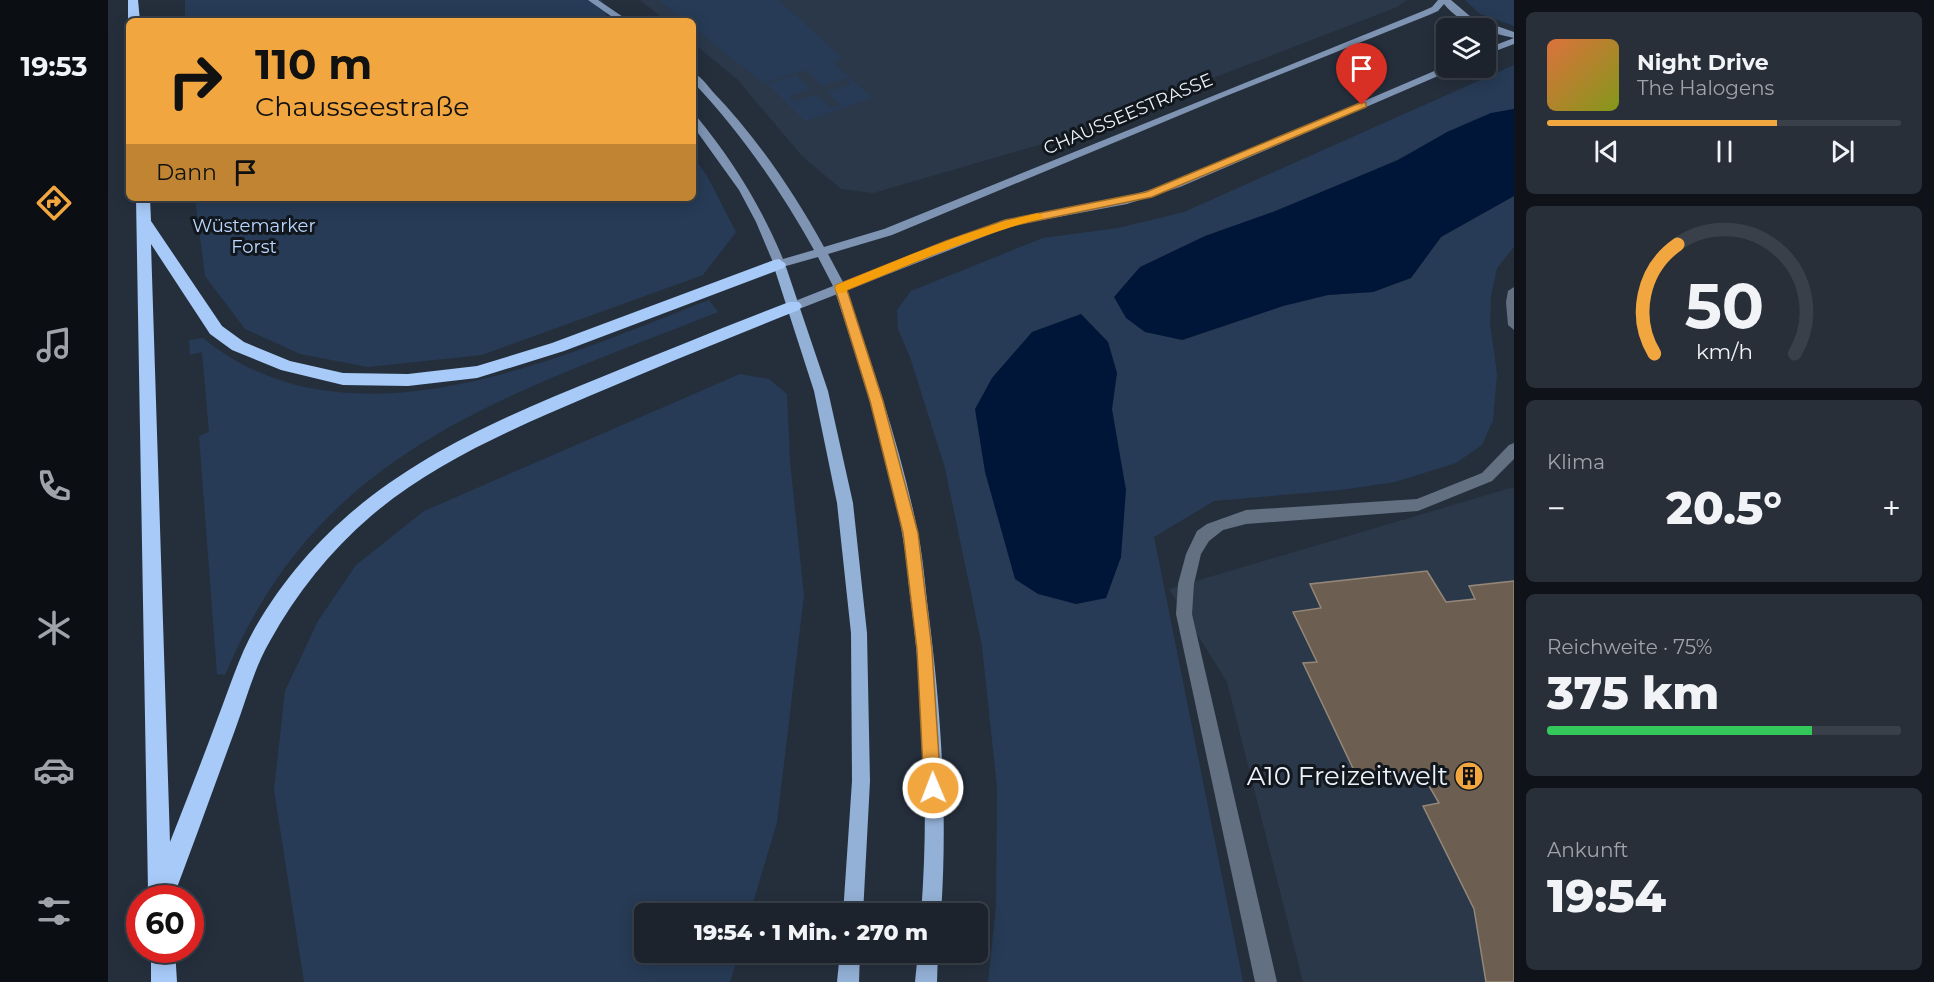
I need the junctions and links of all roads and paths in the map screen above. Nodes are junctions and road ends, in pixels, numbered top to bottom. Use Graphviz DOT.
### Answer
graph roads {
  1 [pos="134,0"];
  2 [pos="584,0"];
  3 [pos="592,0"];
  4 [pos="1444,0"];
  5 [pos="134,18"];
  6 [pos="600,18"];
  7 [pos="619,18"];
  8 [pos="1514,35"];
  9 [pos="1514,41"];
  10 [pos="1496,48"];
  11 [pos="1436,74"];
  12 [pos="696,79"];
  13 [pos="696,123"];
  14 [pos="142,201"];
  15 [pos="144,222"];
  16 [pos="822,251"];
  17 [pos="778,264"];
  18 [pos="840,288"];
  19 [pos="1514,291"];
  20 [pos="794,306"];
  21 [pos="1514,325"];
  22 [pos="1514,449"];
  23 [pos="161,885"];
  24 [pos="166,885"];
  25 [pos="854,903"];
  26 [pos="932,903"];
  27 [pos="163,963"];
  28 [pos="849,963"];
  29 [pos="927,963"];
  30 [pos="164,982"];
  31 [pos="848,982"];
  32 [pos="926,982"];
  33 [pos="1266,982"];
  1 -- 5 [label="highway"];
  2 -- 6 [label="street"];
  3 -- 7 [label="street"];
  4 -- 8 [label="street"];
  4 -- 16 [label="street, CHAUSSEESTRASSE"];
  9 -- 10 [label="street"];
  11 -- 18 [label="street"];
  12 -- 16 [label="street"];
  13 -- 17 [label="street"];
  14 -- 15 [label="highway"];
  15 -- 17 [label="highway"];
  15 -- 23 [label="highway"];
  16 -- 17 [label="street, CHAUSSEESTRASSE"];
  16 -- 18 [label="street"];
  17 -- 20 [label="main road"];
  18 -- 20 [label="street"];
  18 -- 26 [label="main road"];
  19 -- 21 [label="street"];
  20 -- 24 [label="highway"];
  20 -- 25 [label="main road"];
  22 -- 33 [label="street"];
  27 -- 30 [label="highway"];
  28 -- 31 [label="main road"];
  29 -- 32 [label="main road"];
}
